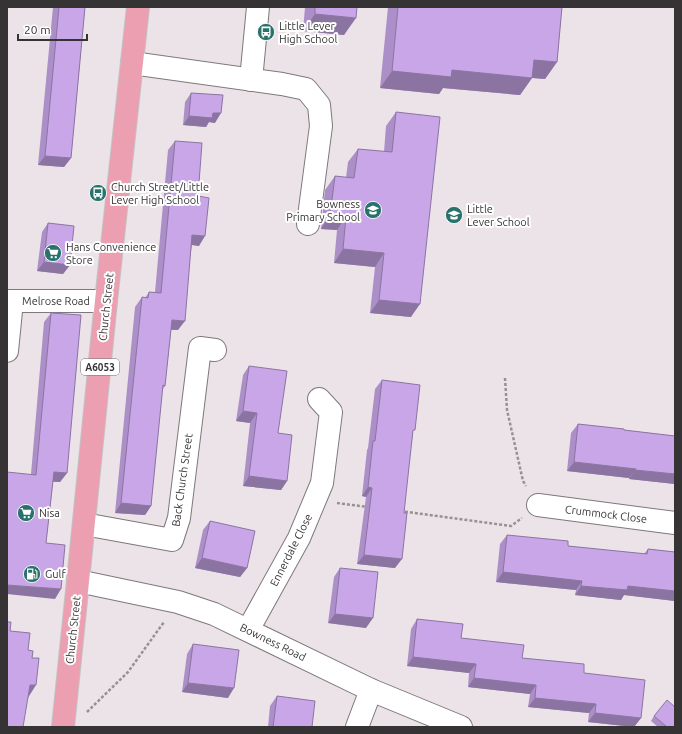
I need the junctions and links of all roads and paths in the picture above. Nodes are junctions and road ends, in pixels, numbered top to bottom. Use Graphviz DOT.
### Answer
graph roads {
  1 [pos="138,7"];
  2 [pos="258,7"];
  3 [pos="132,63"];
  4 [pos="251,80"];
  5 [pos="308,224"];
  6 [pos="10,301"];
  7 [pos="106,301"];
  8 [pos="215,350"];
  9 [pos="7,351"];
  10 [pos="505,378"];
  11 [pos="319,399"];
  12 [pos="315,500"];
  13 [pos="538,505"];
  14 [pos="370,507"];
  15 [pos="394,510"];
  16 [pos="675,523"];
  17 [pos="84,524"];
  18 [pos="78,581"];
  19 [pos="178,602"];
  20 [pos="248,630"];
  21 [pos="371,690"];
  22 [pos="83,716"];
  23 [pos="63,727"];
  24 [pos="356,727"];
  25 [pos="460,727"];
  1 -- 3 [label="main road, Church Street / A6053"];
  2 -- 4 [label="street"];
  3 -- 4 [label="street"];
  3 -- 7 [label="main road, Church Street / A6053"];
  4 -- 5 [label="street"];
  6 -- 7 [label="street, Melrose Road"];
  6 -- 9 [label="street"];
  7 -- 17 [label="main road, Church Street / A6053"];
  8 -- 17 [label="street, Back Church Street"];
  10 -- 13 [label="path"];
  11 -- 12 [label="street, Ennerdale Close"];
  12 -- 14 [label="path"];
  12 -- 20 [label="street, Ennerdale Close"];
  13 -- 15 [label="path"];
  13 -- 16 [label="street, Crummock Close"];
  17 -- 18 [label="main road, Church Street / A6053"];
  18 -- 19 [label="street, Bowness Road"];
  18 -- 23 [label="main road, Church Street / A6053"];
  19 -- 20 [label="street, Bowness Road"];
  19 -- 22 [label="path"];
  20 -- 21 [label="street, Bowness Road"];
  21 -- 24 [label="street"];
  21 -- 25 [label="street, Bowness Road"];
}
